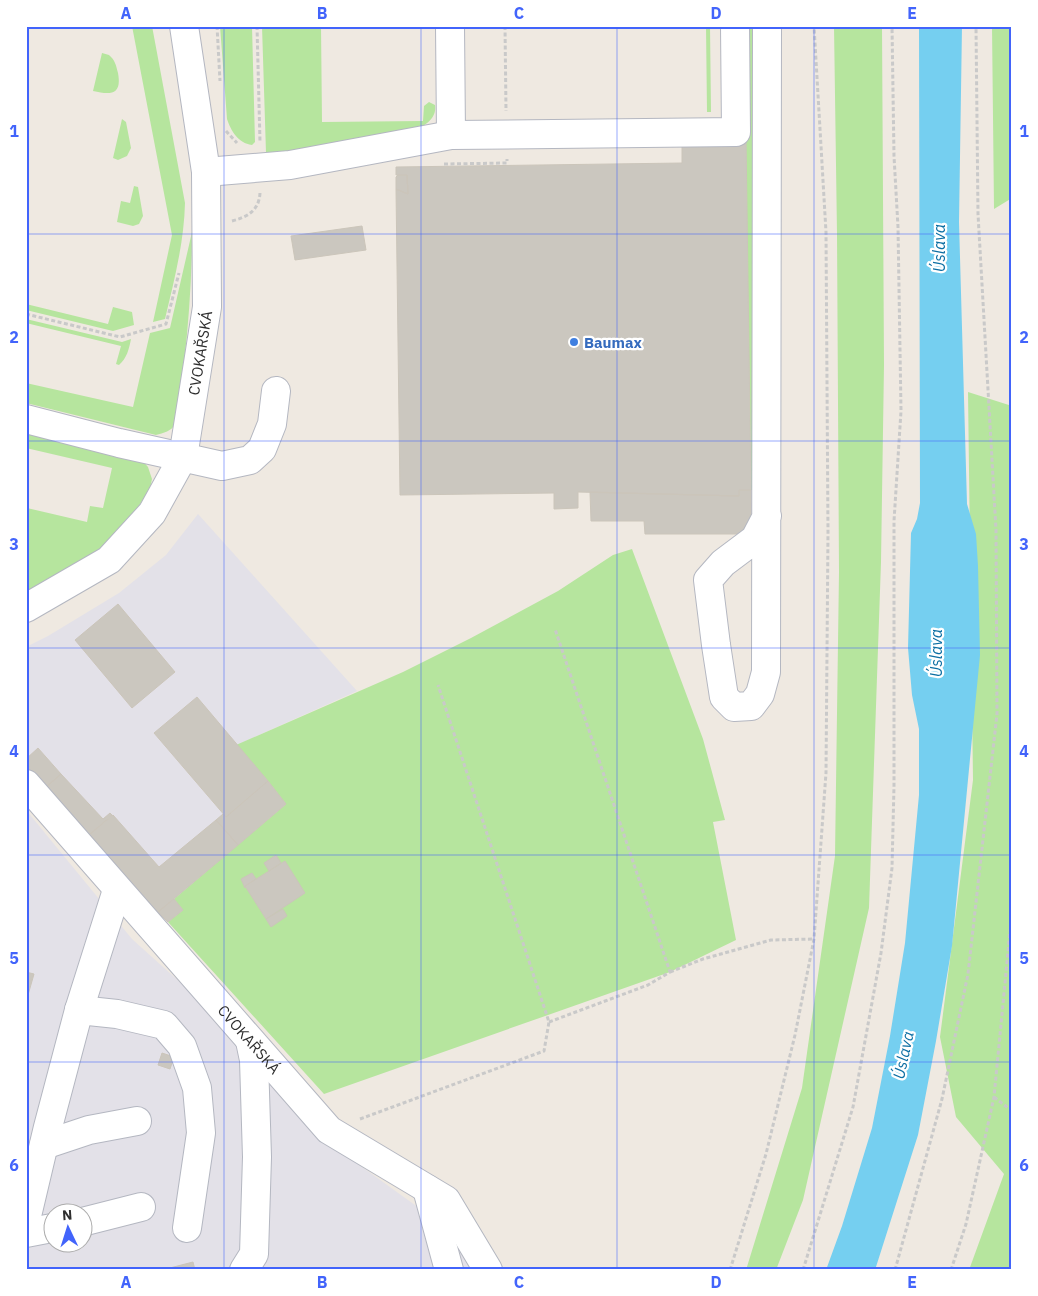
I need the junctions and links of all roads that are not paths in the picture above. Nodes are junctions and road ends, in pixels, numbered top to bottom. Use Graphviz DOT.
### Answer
graph roads {
  1 [pos="184,26"];
  2 [pos="450,26"];
  3 [pos="735,26"];
  4 [pos="767,26"];
  5 [pos="452,135"];
  6 [pos="206,172"];
  7 [pos="276,391"];
  8 [pos="26,419"];
  9 [pos="183,457"];
  10 [pos="768,516"];
  11 [pos="26,608"];
  12 [pos="26,784"];
  13 [pos="117,890"];
  14 [pos="79,1010"];
  15 [pos="250,1041"];
  16 [pos="137,1121"];
  17 [pos="44,1145"];
  18 [pos="427,1188"];
  19 [pos="140,1207"];
  20 [pos="92,1219"];
  21 [pos="26,1220"];
  22 [pos="187,1228"];
  23 [pos="42,1230"];
  24 [pos="26,1233"];
  25 [pos="244,1270"];
  26 [pos="449,1270"];
  27 [pos="488,1270"];
  1 -- 6 [label="street, CVOKAŘSKÁ"];
  2 -- 5 [label="street"];
  3 -- 5 [label="street"];
  4 -- 10 [label="street"];
  5 -- 6 [label="street"];
  6 -- 9 [label="street, CVOKAŘSKÁ"];
  7 -- 9 [label="street"];
  8 -- 9 [label="street"];
  9 -- 11 [label="street, CVOKAŘSKÁ"];
  10 -- 10 [label="street"];
  12 -- 13 [label="street, CVOKAŘSKÁ"];
  13 -- 14 [label="street"];
  13 -- 15 [label="street, CVOKAŘSKÁ"];
  14 -- 17 [label="street"];
  14 -- 22 [label="street"];
  15 -- 18 [label="street, CVOKAŘSKÁ"];
  15 -- 25 [label="street"];
  16 -- 17 [label="street"];
  17 -- 21 [label="street"];
  18 -- 26 [label="street"];
  18 -- 27 [label="street, CVOKAŘSKÁ"];
  19 -- 20 [label="street"];
  23 -- 24 [label="street"];
}
